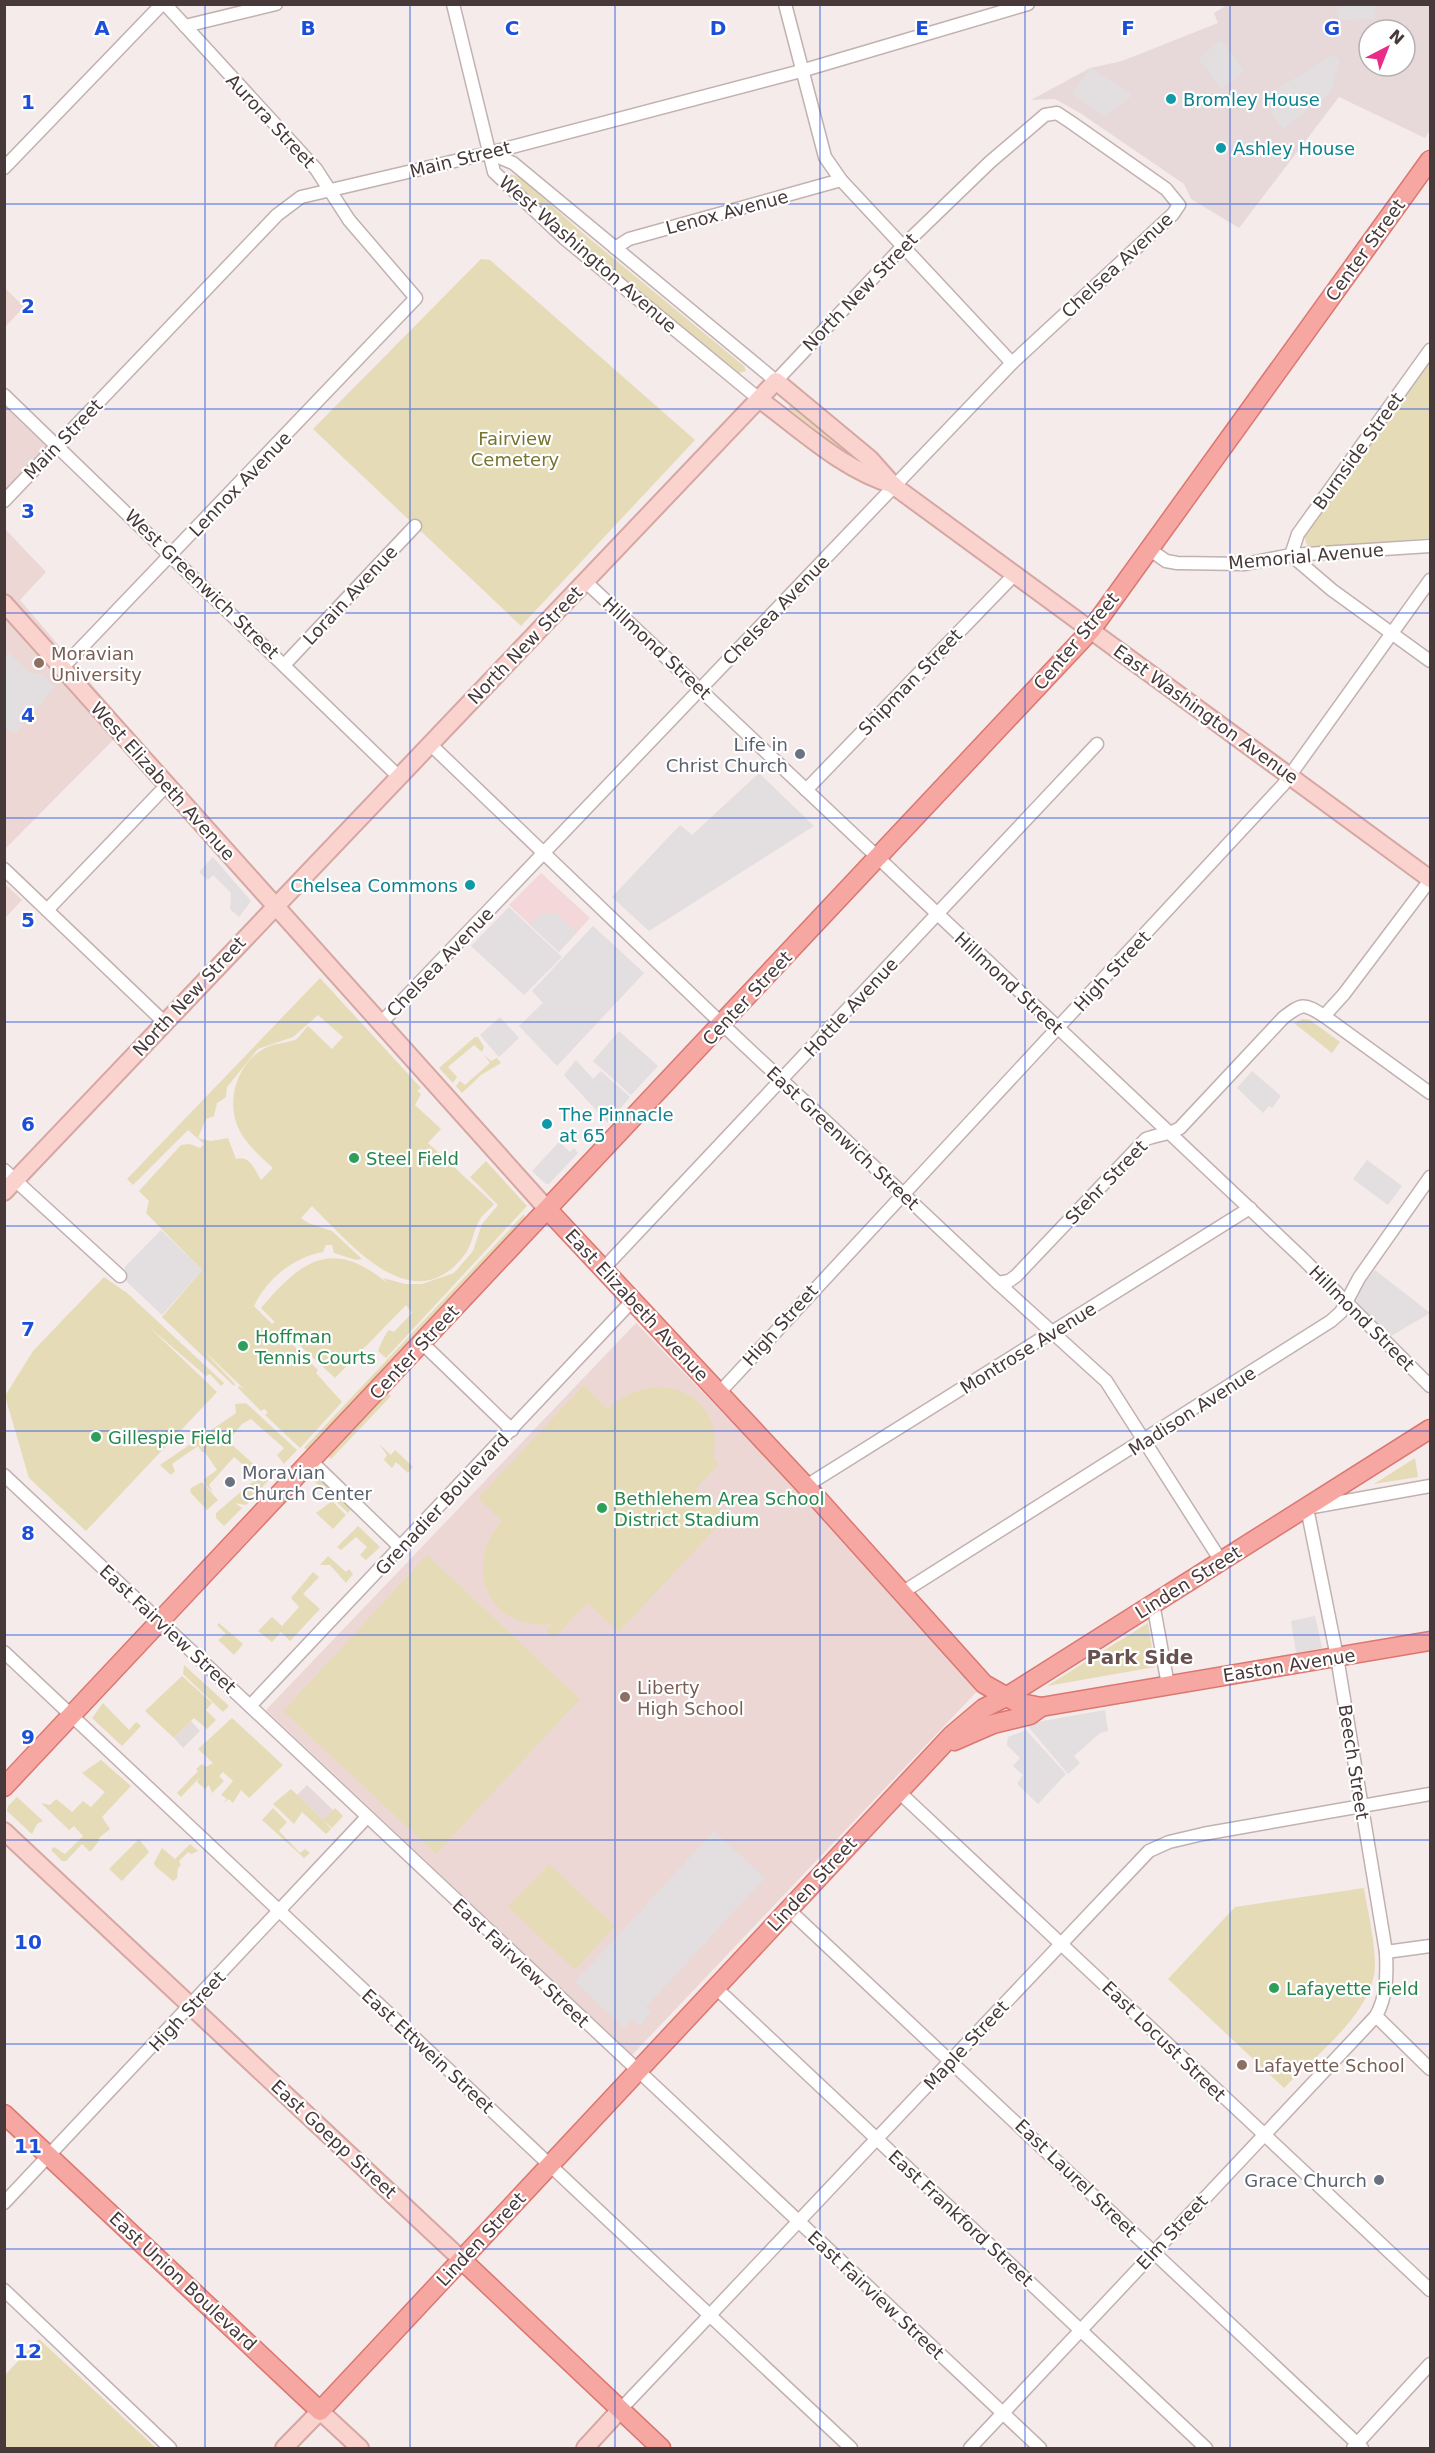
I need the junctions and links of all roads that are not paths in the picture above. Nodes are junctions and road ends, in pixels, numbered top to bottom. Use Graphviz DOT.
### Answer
graph roads {
  1 [pos="164,4"];
  2 [pos="276,4"];
  3 [pos="453,4"];
  4 [pos="785,4"];
  5 [pos="1028,4"];
  6 [pos="185,26"];
  7 [pos="801,71"];
  8 [pos="489,153"];
  9 [pos="1431,160"];
  10 [pos="4,168"];
  11 [pos="841,180"];
  12 [pos="328,190"];
  13 [pos="1179,205"];
  14 [pos="903,245"];
  15 [pos="615,248"];
  16 [pos="416,298"];
  17 [pos="1431,350"];
  18 [pos="1012,363"];
  19 [pos="776,381"];
  20 [pos="4,395"];
  21 [pos="759,399"];
  22 [pos="58,446"];
  23 [pos="894,486"];
  24 [pos="4,501"];
  25 [pos="415,526"];
  26 [pos="1431,546"];
  27 [pos="1149,549"];
  28 [pos="171,555"];
  29 [pos="1292,555"];
  30 [pos="1015,574"];
  31 [pos="1431,580"];
  32 [pos="586,582"];
  33 [pos="4,603"];
  34 [pos="1091,630"];
  35 [pos="1393,633"];
  36 [pos="1431,661"];
  37 [pos="285,664"];
  38 [pos="62,668"];
  39 [pos="700,688"];
  40 [pos="429,744"];
  41 [pos="1097,744"];
  42 [pos="398,776"];
  43 [pos="1290,776"];
  44 [pos="166,786"];
  45 [pos="806,790"];
  46 [pos="545,854"];
  47 [pos="877,858"];
  48 [pos="4,869"];
  49 [pos="1431,880"];
  50 [pos="274,906"];
  51 [pos="47,910"];
  52 [pos="937,916"];
  53 [pos="1324,1016"];
  54 [pos="165,1022"];
  55 [pos="380,1024"];
  56 [pos="722,1024"];
  57 [pos="1058,1029"];
  58 [pos="782,1081"];
  59 [pos="1431,1093"];
  60 [pos="1170,1134"];
  61 [pos="1431,1178"];
  62 [pos="8,1181"];
  63 [pos="902,1193"];
  64 [pos="1250,1208"];
  65 [pos="548,1210"];
  66 [pos="604,1268"];
  67 [pos="120,1276"];
  68 [pos="998,1283"];
  69 [pos="633,1300"];
  70 [pos="1345,1302"];
  71 [pos="1054,1333"];
  72 [pos="423,1344"];
  73 [pos="1431,1386"];
  74 [pos="719,1393"];
  75 [pos="1431,1429"];
  76 [pos="512,1430"];
  77 [pos="1146,1441"];
  78 [pos="311,1461"];
  79 [pos="4,1475"];
  80 [pos="806,1486"];
  81 [pos="1431,1486"];
  82 [pos="1307,1508"];
  83 [pos="401,1548"];
  84 [pos="1221,1561"];
  85 [pos="903,1592"];
  86 [pos="1154,1603"];
  87 [pos="160,1622"];
  88 [pos="1431,1641"];
  89 [pos="4,1652"];
  90 [pos="1337,1657"];
  91 [pos="1168,1685"];
  92 [pos="1006,1697"];
  93 [pos="250,1706"];
  94 [pos="1041,1707"];
  95 [pos="71,1716"];
  96 [pos="945,1742"];
  97 [pos="4,1787"];
  98 [pos="899,1792"];
  99 [pos="1431,1794"];
  100 [pos="1361,1806"];
  101 [pos="367,1817"];
  102 [pos="4,1831"];
  103 [pos="788,1909"];
  104 [pos="280,1911"];
  105 [pos="1061,1943"];
  106 [pos="1431,1946"];
  107 [pos="1386,1952"];
  108 [pos="716,1988"];
  109 [pos="192,2006"];
  110 [pos="1376,2016"];
  111 [pos="950,2061"];
  112 [pos="1431,2069"];
  113 [pos="636,2071"];
  114 [pos="4,2114"];
  115 [pos="1263,2135"];
  116 [pos="877,2138"];
  117 [pos="49,2156"];
  118 [pos="550,2165"];
  119 [pos="4,2203"];
  120 [pos="798,2222"];
  121 [pos="1153,2252"];
  122 [pos="462,2260"];
  123 [pos="4,2290"];
  124 [pos="1431,2290"];
  125 [pos="709,2316"];
  126 [pos="1081,2330"];
  127 [pos="1431,2364"];
  128 [pos="620,2410"];
  129 [pos="320,2411"];
  130 [pos="1002,2414"];
  131 [pos="1357,2447"];
  132 [pos="170,2448"];
  133 [pos="284,2448"];
  134 [pos="360,2448"];
  135 [pos="585,2448"];
  136 [pos="661,2448"];
  137 [pos="851,2448"];
  138 [pos="970,2448"];
  139 [pos="1040,2448"];
  140 [pos="1206,2448"];
  1 -- 6 [label="street, Aurora Street"];
  1 -- 10 [label="street"];
  2 -- 6 [label="street"];
  3 -- 8 [label="street"];
  4 -- 7 [label="street"];
  5 -- 7 [label="street, Main Street"];
  6 -- 12 [label="street, Aurora Street"];
  7 -- 8 [label="street, Main Street"];
  7 -- 11 [label="street"];
  8 -- 12 [label="street, Main Street"];
  8 -- 15 [label="street, West Washington Avenue"];
  8 -- 21 [label="street, West Washington Avenue"];
  9 -- 27 [label="main road, Center Street"];
  11 -- 14 [label="street"];
  11 -- 15 [label="street, Lenox Avenue"];
  12 -- 16 [label="street, Aurora Street"];
  12 -- 22 [label="street, Main Street"];
  13 -- 14 [label="street, North New Street"];
  13 -- 18 [label="street, Chelsea Avenue"];
  14 -- 18 [label="street"];
  14 -- 19 [label="street, North New Street"];
  15 -- 19 [label="street, West Washington Avenue"];
  16 -- 28 [label="street, Lennox Avenue"];
  17 -- 29 [label="street, Burnside Street"];
  18 -- 23 [label="street, Chelsea Avenue"];
  19 -- 21 [label="street, North New Street"];
  19 -- 23 [label="street, East Washington Avenue"];
  20 -- 22 [label="street, West Greenwich Street"];
  21 -- 23 [label="street, East Washington Avenue"];
  21 -- 32 [label="street, North New Street"];
  22 -- 24 [label="street, Main Street"];
  22 -- 28 [label="street, West Greenwich Street"];
  23 -- 30 [label="street, East Washington Avenue"];
  23 -- 39 [label="street, Chelsea Avenue"];
  25 -- 37 [label="street, Lorain Avenue"];
  26 -- 29 [label="street, Memorial Avenue"];
  27 -- 29 [label="street, Memorial Avenue"];
  27 -- 34 [label="main road, Center Street"];
  28 -- 37 [label="street, West Greenwich Street"];
  28 -- 38 [label="street, Lennox Avenue"];
  29 -- 35 [label="street"];
  30 -- 34 [label="street, East Washington Avenue"];
  30 -- 45 [label="street, Shipman Street"];
  31 -- 35 [label="street, High Street"];
  32 -- 39 [label="street, Hillmond Street"];
  32 -- 40 [label="street, North New Street"];
  33 -- 38 [label="street, West Elizabeth Avenue"];
  34 -- 43 [label="street, East Washington Avenue"];
  34 -- 47 [label="main road, Center Street"];
  35 -- 36 [label="street"];
  35 -- 43 [label="street, High Street"];
  37 -- 42 [label="street, West Greenwich Street"];
  38 -- 44 [label="street, West Elizabeth Avenue"];
  39 -- 45 [label="street, Hillmond Street"];
  39 -- 46 [label="street, Chelsea Avenue"];
  40 -- 42 [label="street, North New Street"];
  40 -- 46 [label="street, East Greenwich Street"];
  41 -- 52 [label="street, Hottle Avenue"];
  42 -- 50 [label="street, North New Street"];
  43 -- 49 [label="street, East Washington Avenue"];
  43 -- 57 [label="street, High Street"];
  44 -- 50 [label="street, West Elizabeth Avenue"];
  44 -- 51 [label="street"];
  45 -- 47 [label="street, Hillmond Street"];
  46 -- 55 [label="street, Chelsea Avenue"];
  46 -- 56 [label="street, East Greenwich Street"];
  47 -- 52 [label="street, Hillmond Street"];
  47 -- 56 [label="main road, Center Street"];
  48 -- 51 [label="street"];
  49 -- 53 [label="street"];
  50 -- 54 [label="street, North New Street"];
  50 -- 55 [label="street, East Elizabeth Avenue"];
  51 -- 54 [label="street"];
  52 -- 57 [label="street, Hillmond Street"];
  52 -- 58 [label="street, Hottle Avenue"];
  53 -- 59 [label="street"];
  53 -- 60 [label="street, Stehr Street"];
  54 -- 62 [label="street, North New Street"];
  55 -- 65 [label="street, East Elizabeth Avenue"];
  56 -- 58 [label="street, East Greenwich Street"];
  56 -- 65 [label="main road, Center Street"];
  57 -- 60 [label="street, Hillmond Street"];
  57 -- 63 [label="street, High Street"];
  58 -- 63 [label="street, East Greenwich Street"];
  58 -- 66 [label="street, Hottle Avenue"];
  60 -- 64 [label="street, Hillmond Street"];
  60 -- 68 [label="street, Stehr Street"];
  61 -- 70 [label="street, Madison Avenue"];
  62 -- 67 [label="street"];
  63 -- 68 [label="street, East Greenwich Street"];
  63 -- 74 [label="street, High Street"];
  64 -- 70 [label="street, Hillmond Street"];
  64 -- 71 [label="street, Montrose Avenue"];
  65 -- 66 [label="main road, East Elizabeth Avenue"];
  65 -- 72 [label="main road, Center Street"];
  66 -- 69 [label="main road, East Elizabeth Avenue"];
  68 -- 71 [label="street, East Greenwich Street"];
  69 -- 74 [label="main road, East Elizabeth Avenue"];
  69 -- 76 [label="street, Grenadier Boulevard"];
  70 -- 73 [label="street, Hillmond Street"];
  70 -- 77 [label="street, Madison Avenue"];
  71 -- 77 [label="street, East Greenwich Street"];
  71 -- 80 [label="street, Montrose Avenue"];
  72 -- 76 [label="street"];
  72 -- 78 [label="main road, Center Street"];
  74 -- 80 [label="main road, East Elizabeth Avenue"];
  75 -- 82 [label="main road, Linden Street"];
  76 -- 83 [label="street, Grenadier Boulevard"];
  77 -- 84 [label="street, East Greenwich Street"];
  77 -- 85 [label="street, Madison Avenue"];
  78 -- 83 [label="street"];
  78 -- 87 [label="main road, Center Street"];
  79 -- 87 [label="street, East Fairview Street"];
  80 -- 85 [label="main road, East Elizabeth Avenue"];
  81 -- 82 [label="street"];
  82 -- 84 [label="main road, Linden Street"];
  82 -- 90 [label="street, Beech Street"];
  83 -- 93 [label="street, Grenadier Boulevard"];
  84 -- 86 [label="main road, Linden Street"];
  85 -- 92 [label="main road, East Elizabeth Avenue"];
  86 -- 91 [label="street"];
  86 -- 92 [label="main road, Linden Street"];
  87 -- 93 [label="street, East Fairview Street"];
  87 -- 95 [label="main road, Center Street"];
  88 -- 90 [label="main road, Easton Avenue"];
  89 -- 95 [label="street, East Ettwein Street"];
  90 -- 91 [label="main road, Easton Avenue"];
  90 -- 100 [label="street, Beech Street"];
  91 -- 94 [label="main road, Easton Avenue"];
  92 -- 94 [label="main road, Easton Avenue"];
  92 -- 96 [label="main road, Linden Street"];
  93 -- 101 [label="street, East Fairview Street"];
  94 -- 96 [label="main road"];
  95 -- 97 [label="main road, Center Street"];
  95 -- 104 [label="street, East Ettwein Street"];
  96 -- 98 [label="main road, Linden Street"];
  98 -- 103 [label="main road, Linden Street"];
  98 -- 105 [label="street, East Locust Street"];
  99 -- 100 [label="street, Maple Street"];
  100 -- 105 [label="street, Maple Street"];
  100 -- 107 [label="street, Beech Street"];
  101 -- 104 [label="street, High Street"];
  101 -- 113 [label="street, East Fairview Street"];
  102 -- 109 [label="street, East Goepp Street"];
  103 -- 108 [label="main road, Linden Street"];
  103 -- 111 [label="street, East Laurel Street"];
  104 -- 109 [label="street, High Street"];
  104 -- 118 [label="street, East Ettwein Street"];
  105 -- 111 [label="street, Maple Street"];
  105 -- 115 [label="street, East Locust Street"];
  106 -- 107 [label="street"];
  107 -- 110 [label="street, Beech Street"];
  108 -- 113 [label="main road, Linden Street"];
  108 -- 116 [label="street, East Frankford Street"];
  109 -- 117 [label="street, High Street"];
  109 -- 122 [label="street, East Goepp Street"];
  110 -- 112 [label="street"];
  110 -- 115 [label="street, Elm Street"];
  111 -- 116 [label="street, Maple Street"];
  111 -- 121 [label="street, East Laurel Street"];
  113 -- 118 [label="main road, Linden Street"];
  113 -- 120 [label="street, East Fairview Street"];
  114 -- 117 [label="main road, East Union Boulevard"];
  115 -- 121 [label="street, Elm Street"];
  115 -- 124 [label="street, East Locust Street"];
  116 -- 120 [label="street, Maple Street"];
  116 -- 126 [label="street, East Frankford Street"];
  117 -- 119 [label="street, High Street"];
  117 -- 129 [label="main road, East Union Boulevard"];
  118 -- 122 [label="main road, Linden Street"];
  118 -- 125 [label="street, East Ettwein Street"];
  120 -- 125 [label="street, Maple Street"];
  120 -- 130 [label="street, East Fairview Street"];
  121 -- 126 [label="street, Elm Street"];
  121 -- 131 [label="street, East Laurel Street"];
  122 -- 128 [label="main road, East Goepp Street"];
  122 -- 129 [label="main road, Linden Street"];
  123 -- 132 [label="street"];
  125 -- 128 [label="street, Maple Street"];
  125 -- 137 [label="street, East Ettwein Street"];
  126 -- 130 [label="street, Elm Street"];
  126 -- 140 [label="street, East Frankford Street"];
  127 -- 131 [label="street"];
  128 -- 135 [label="street, Maple Street"];
  128 -- 136 [label="main road, East Goepp Street"];
  129 -- 133 [label="street, Linden Street"];
  129 -- 134 [label="street, East Union Boulevard"];
  130 -- 138 [label="street, Elm Street"];
  130 -- 139 [label="street, East Fairview Street"];
}
